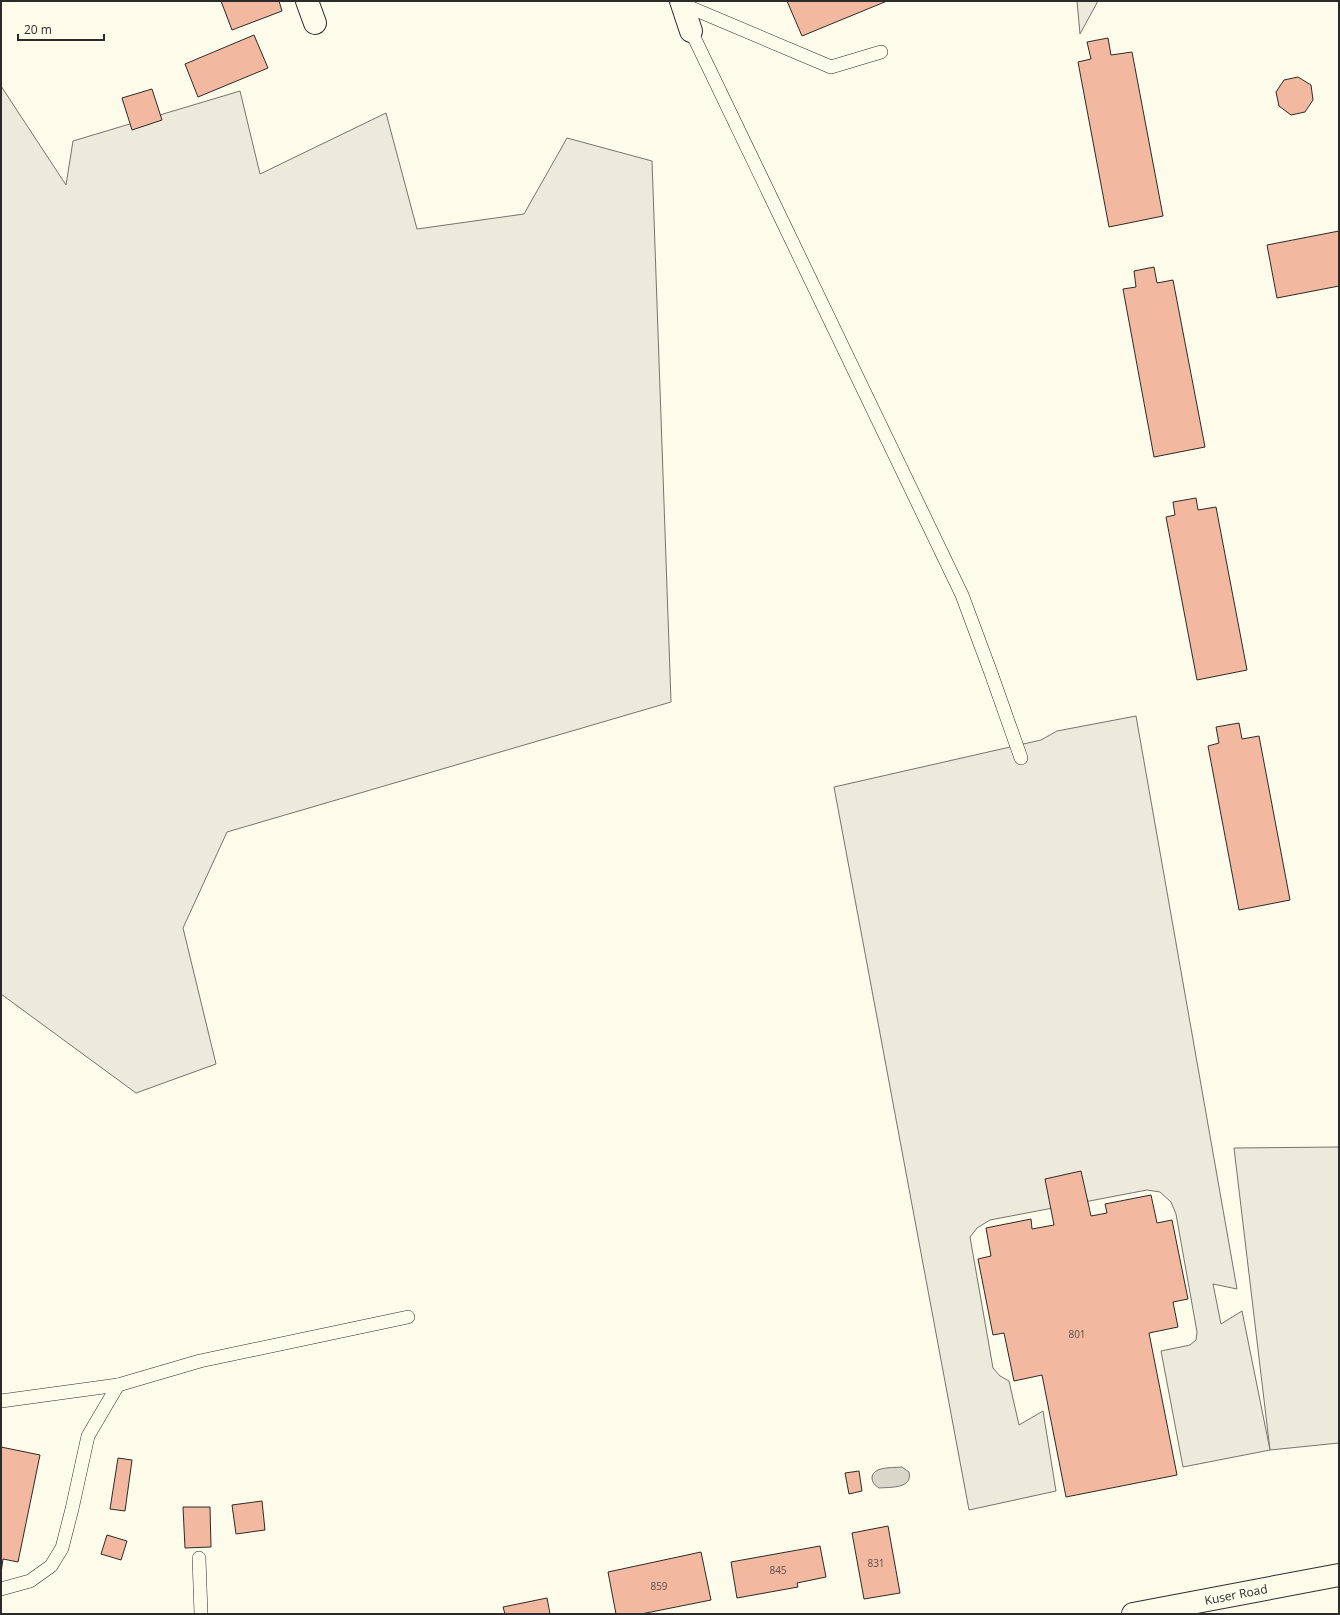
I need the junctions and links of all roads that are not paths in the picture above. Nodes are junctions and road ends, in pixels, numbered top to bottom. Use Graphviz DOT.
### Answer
graph roads {
  1 [pos="307,1"];
  2 [pos="682,2"];
  3 [pos="315,23"];
  4 [pos="691,31"];
  5 [pos="881,52"];
  6 [pos="1020,758"];
  7 [pos="408,1317"];
  8 [pos="118,1385"];
  9 [pos="1,1401"];
  10 [pos="199,1558"];
  11 [pos="1339,1575"];
  12 [pos="1,1589"];
  13 [pos="201,1614"];
  14 [pos="1133,1614"];
  1 -- 3 [label="street"];
  2 -- 4 [label="street"];
  2 -- 5 [label="lane"];
  4 -- 6 [label="lane"];
  7 -- 8 [label="lane"];
  8 -- 9 [label="lane"];
  8 -- 12 [label="lane"];
  10 -- 13 [label="lane"];
  11 -- 14 [label="street, Kuser Road"];
}
